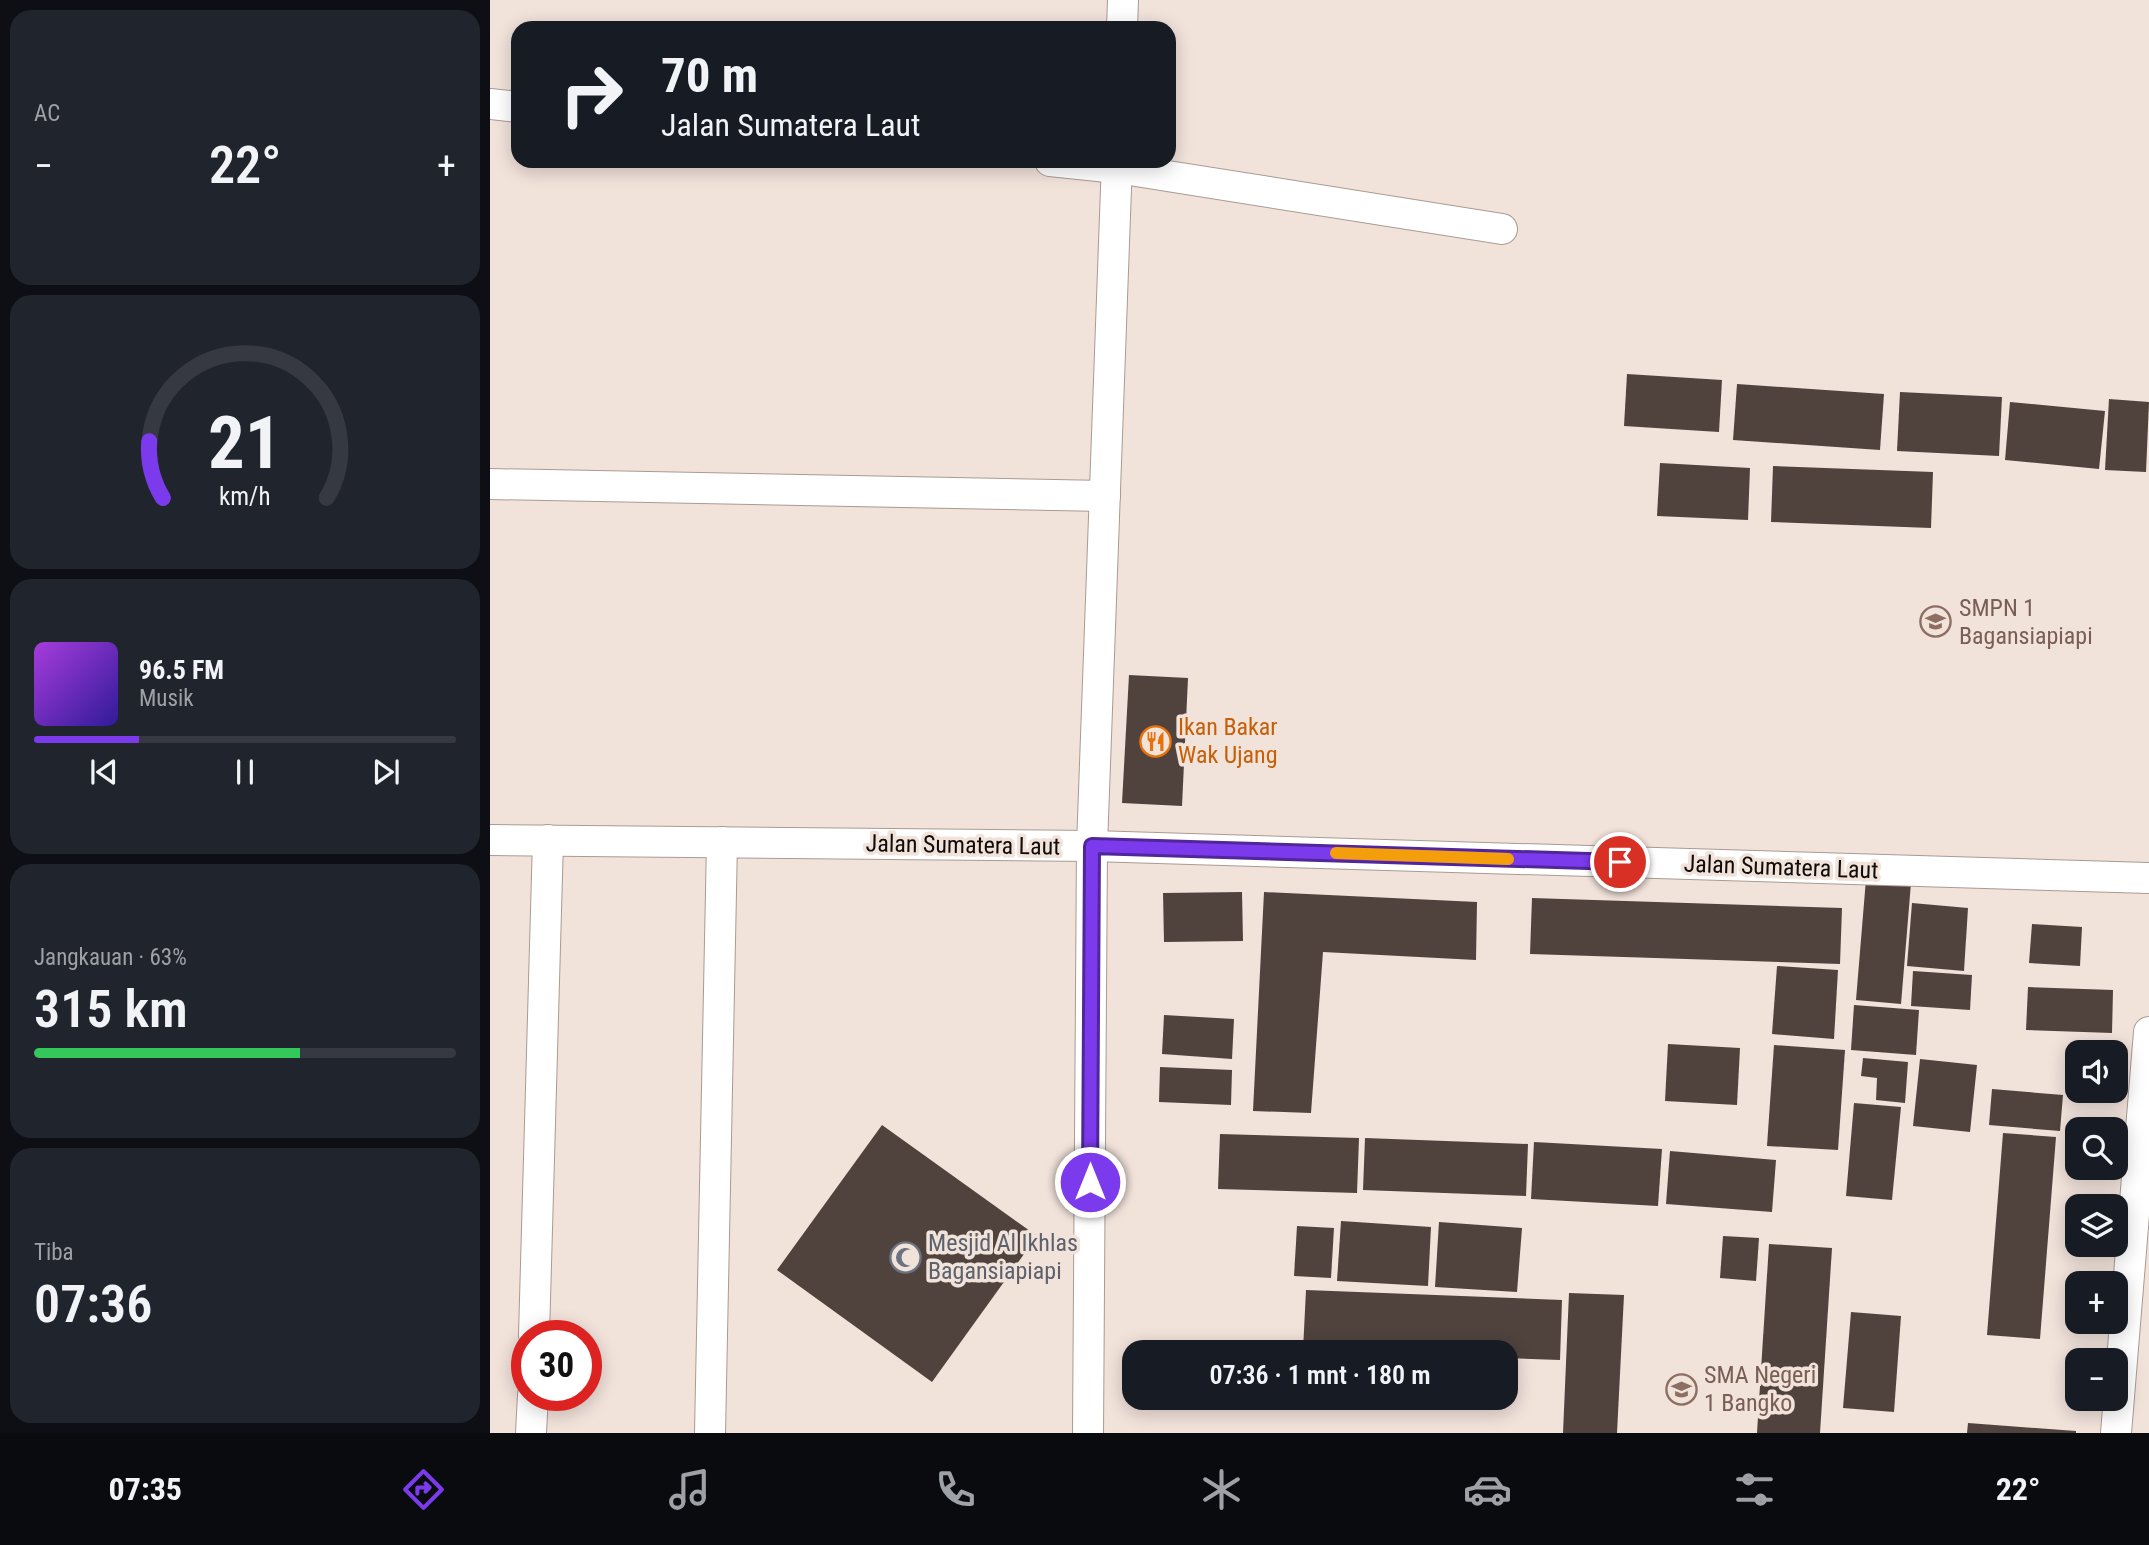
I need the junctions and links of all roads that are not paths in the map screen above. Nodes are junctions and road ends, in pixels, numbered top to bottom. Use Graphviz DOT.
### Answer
graph roads {
  1 [pos="1123,0"];
  2 [pos="1122,21"];
  3 [pos="490,104"];
  4 [pos="511,106"];
  5 [pos="1117,168"];
  6 [pos="1141,168"];
  7 [pos="1502,229"];
  8 [pos="490,484"];
  9 [pos="1105,496"];
  10 [pos="490,840"];
  11 [pos="548,840"];
  12 [pos="722,842"];
  13 [pos="1092,846"];
  14 [pos="2149,878"];
  15 [pos="2149,1032"];
  16 [pos="534,1320"];
  17 [pos="532,1411"];
  18 [pos="531,1433"];
  19 [pos="710,1433"];
  20 [pos="1088,1433"];
  21 [pos="2116,1433"];
  1 -- 2 [label="street"];
  3 -- 4 [label="street"];
  5 -- 9 [label="street"];
  6 -- 7 [label="street"];
  8 -- 9 [label="street"];
  9 -- 13 [label="street"];
  10 -- 11 [label="street, Jalan Sumatera Laut"];
  11 -- 12 [label="street, Jalan Sumatera Laut"];
  11 -- 16 [label="street"];
  12 -- 13 [label="street, Jalan Sumatera Laut"];
  12 -- 19 [label="street"];
  13 -- 14 [label="street, Jalan Sumatera Laut"];
  13 -- 20 [label="street"];
  15 -- 21 [label="street"];
  17 -- 18 [label="street"];
}
